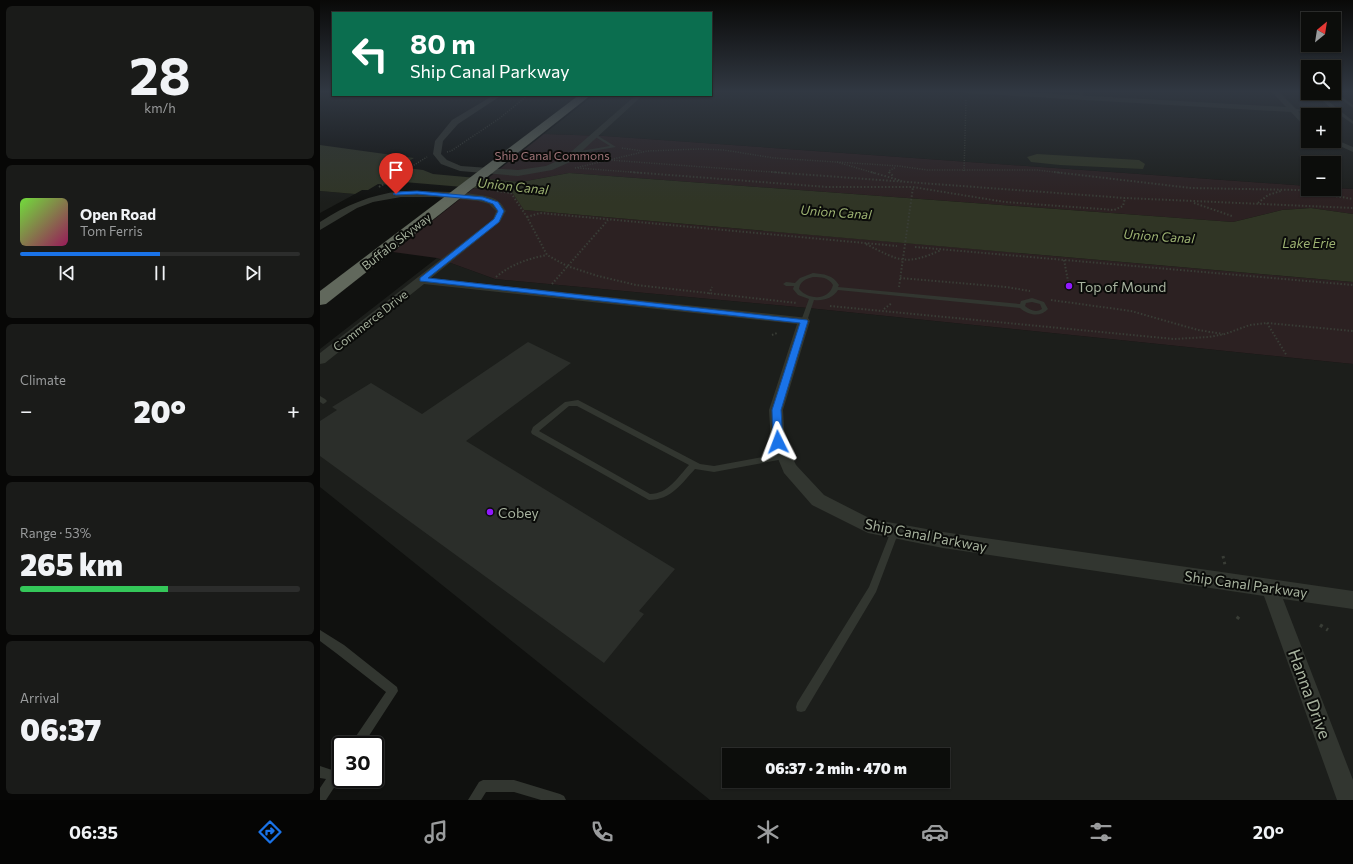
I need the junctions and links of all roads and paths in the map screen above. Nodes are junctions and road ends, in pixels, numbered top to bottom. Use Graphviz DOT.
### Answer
graph roads {
  1 [pos="450,128"];
  2 [pos="485,128"];
  3 [pos="532,128"];
  4 [pos="538,128"];
  5 [pos="602,128"];
  6 [pos="965,128"];
  7 [pos="595,135"];
  8 [pos="1341,144"];
  9 [pos="619,147"];
  10 [pos="635,150"];
  11 [pos="1353,150"];
  12 [pos="451,151"];
  13 [pos="647,151"];
  14 [pos="446,152"];
  15 [pos="575,153"];
  16 [pos="631,154"];
  17 [pos="429,155"];
  18 [pos="451,156"];
  19 [pos="497,157"];
  20 [pos="599,160"];
  21 [pos="605,160"];
  22 [pos="827,160"];
  23 [pos="899,166"];
  24 [pos="964,171"];
  25 [pos="896,178"];
  26 [pos="904,182"];
  27 [pos="920,183"];
  28 [pos="913,186"];
  29 [pos="379,187"];
  30 [pos="1260,189"];
  31 [pos="1285,190"];
  32 [pos="1268,195"];
  33 [pos="1125,198"];
  34 [pos="1353,199"];
  35 [pos="1192,202"];
  36 [pos="1258,204"];
  37 [pos="1353,208"];
  38 [pos="424,213"];
  39 [pos="1232,216"];
  40 [pos="527,217"];
  41 [pos="608,220"];
  42 [pos="320,227"];
  43 [pos="865,244"];
  44 [pos="898,246"];
  45 [pos="915,247"];
  46 [pos="941,250"];
  47 [pos="547,255"];
  48 [pos="1064,260"];
  49 [pos="902,261"];
  50 [pos="900,278"];
  51 [pos="495,279"];
  52 [pos="422,280"];
  53 [pos="552,284"];
  54 [pos="786,284"];
  55 [pos="320,285"];
  56 [pos="796,285"];
  57 [pos="1353,285"];
  58 [pos="1069,286"];
  59 [pos="712,287"];
  60 [pos="836,288"];
  61 [pos="1035,293"];
  62 [pos="709,294"];
  63 [pos="897,294"];
  64 [pos="812,298"];
  65 [pos="1047,298"];
  66 [pos="320,300"];
  67 [pos="1022,306"];
  68 [pos="883,310"];
  69 [pos="804,321"];
  70 [pos="1267,323"];
  71 [pos="776,333"];
  72 [pos="1225,334"];
  73 [pos="772,335"];
  74 [pos="1287,356"];
  75 [pos="320,360"];
  76 [pos="784,456"];
  77 [pos="694,465"];
  78 [pos="895,531"];
  79 [pos="1222,556"];
  80 [pos="1225,565"];
  81 [pos="1270,588"];
  82 [pos="1353,600"];
  83 [pos="1241,614"];
  84 [pos="1237,619"];
  85 [pos="1320,625"];
  86 [pos="1328,630"];
  87 [pos="320,635"];
  88 [pos="801,707"];
  89 [pos="362,736"];
  90 [pos="332,771"];
  91 [pos="320,772"];
  92 [pos="332,780"];
  93 [pos="320,798"];
  94 [pos="474,800"];
  95 [pos="560,800"];
  96 [pos="1349,800"];
  1 -- 15 [label="street"];
  2 -- 12 [label="path"];
  3 -- 19 [label="highway, Buffalo Skyway"];
  4 -- 19 [label="highway, Buffalo Skyway"];
  5 -- 7 [label="street"];
  6 -- 24 [label="path"];
  7 -- 15 [label="street"];
  7 -- 15 [label="lane"];
  8 -- 11 [label="street"];
  9 -- 10 [label="path"];
  10 -- 13 [label="path"];
  10 -- 16 [label="path"];
  12 -- 14 [label="path"];
  12 -- 18 [label="path"];
  13 -- 16 [label="path"];
  13 -- 22 [label="path"];
  16 -- 21 [label="path"];
  17 -- 29 [label="path"];
  19 -- 38 [label="highway, Buffalo Skyway"];
  20 -- 21 [label="path"];
  21 -- 26 [label="path"];
  21 -- 28 [label="path"];
  22 -- 23 [label="path"];
  22 -- 25 [label="path"];
  23 -- 24 [label="path"];
  23 -- 25 [label="path"];
  24 -- 30 [label="path"];
  25 -- 26 [label="path"];
  26 -- 27 [label="path"];
  26 -- 28 [label="path"];
  27 -- 28 [label="path"];
  27 -- 33 [label="path"];
  28 -- 33 [label="path"];
  28 -- 49 [label="path"];
  30 -- 31 [label="path"];
  30 -- 32 [label="path"];
  31 -- 32 [label="path"];
  31 -- 34 [label="path"];
  32 -- 36 [label="path"];
  33 -- 35 [label="path"];
  35 -- 36 [label="path"];
  35 -- 39 [label="path"];
  36 -- 37 [label="path"];
  38 -- 55 [label="highway, Buffalo Skyway"];
  38 -- 66 [label="highway, Buffalo Skyway"];
  40 -- 41 [label="path"];
  41 -- 43 [label="path"];
  41 -- 53 [label="path"];
  42 -- 52 [label="street, Commerce Drive"];
  43 -- 44 [label="path"];
  43 -- 49 [label="path"];
  45 -- 46 [label="path"];
  46 -- 48 [label="path"];
  46 -- 49 [label="path"];
  47 -- 51 [label="path"];
  48 -- 57 [label="path"];
  48 -- 58 [label="path"];
  49 -- 50 [label="path"];
  50 -- 61 [label="path"];
  50 -- 63 [label="path"];
  52 -- 69 [label="street"];
  52 -- 75 [label="street, Commerce Drive"];
  54 -- 56 [label="lane"];
  56 -- 60 [label="lane"];
  56 -- 64 [label="lane"];
  59 -- 62 [label="path"];
  60 -- 63 [label="lane"];
  60 -- 64 [label="lane"];
  63 -- 67 [label="lane"];
  63 -- 68 [label="path"];
  64 -- 69 [label="lane"];
  65 -- 72 [label="path"];
  69 -- 76 [label="street, Ship Canal Parkway"];
  70 -- 74 [label="path"];
  71 -- 73 [label="path"];
  76 -- 77 [label="lane"];
  76 -- 78 [label="street, Ship Canal Parkway"];
  77 -- 77 [label="lane"];
  78 -- 81 [label="street, Ship Canal Parkway"];
  78 -- 88 [label="lane"];
  79 -- 80 [label="path"];
  81 -- 82 [label="street, Ship Canal Parkway"];
  81 -- 96 [label="street, Hanna Drive"];
  83 -- 84 [label="path"];
  85 -- 86 [label="path"];
  87 -- 89 [label="lane"];
  90 -- 91 [label="lane"];
  92 -- 93 [label="lane"];
  94 -- 95 [label="lane"];
}
